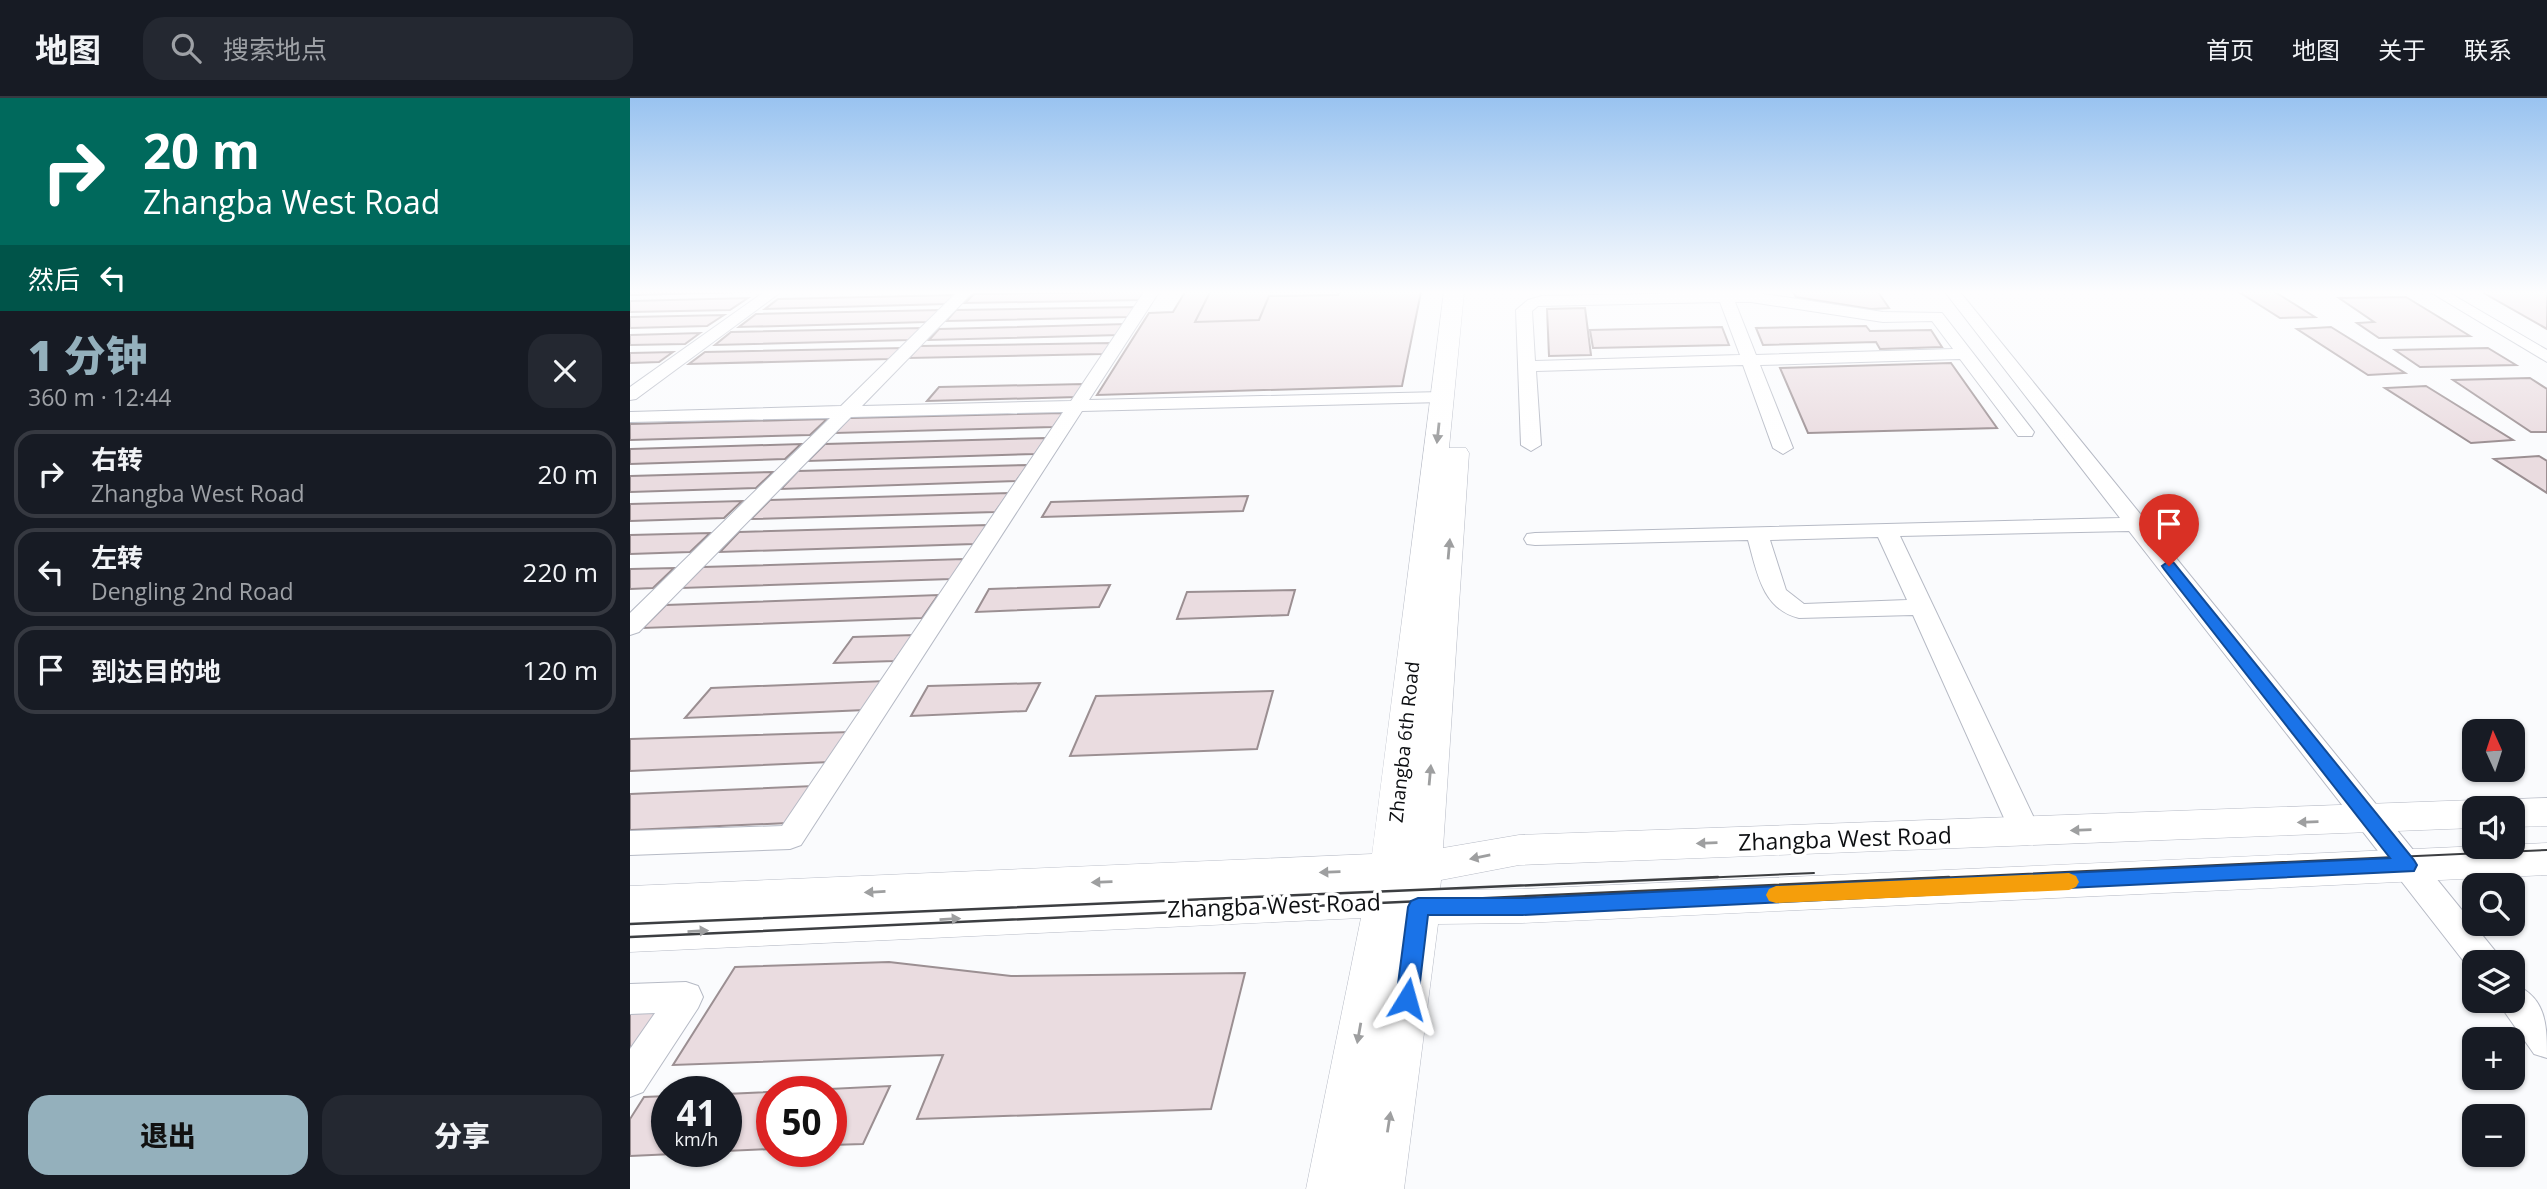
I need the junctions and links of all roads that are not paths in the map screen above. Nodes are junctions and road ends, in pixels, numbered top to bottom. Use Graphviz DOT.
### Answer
graph roads {
  1 [pos="703,343"];
  2 [pos="915,343"];
  3 [pos="1118,343"];
  4 [pos="1448,343"];
  5 [pos="1464,343"];
  6 [pos="1526,343"];
  7 [pos="1743,343"];
  8 [pos="1957,343"];
  9 [pos="1992,343"];
  10 [pos="2523,343"];
  11 [pos="1965,354"];
  12 [pos="2547,357"];
  13 [pos="1749,360"];
  14 [pos="1527,366"];
  15 [pos="630,395"];
  16 [pos="1442,397"];
  17 [pos="1076,406"];
  18 [pos="844,412"];
  19 [pos="630,417"];
  20 [pos="2025,432"];
  21 [pos="1531,445"];
  22 [pos="1783,448"];
  23 [pos="2136,524"];
  24 [pos="1886,530"];
  25 [pos="1757,533"];
  26 [pos="1535,539"];
  27 [pos="1922,607"];
  28 [pos="630,627"];
  29 [pos="2547,811"];
  30 [pos="2525,812"];
  31 [pos="2462,815"];
  32 [pos="2019,818"];
  33 [pos="2370,819"];
  34 [pos="630,844"];
  35 [pos="2547,859"];
  36 [pos="2407,865"];
  37 [pos="1403,886"];
  38 [pos="630,902"];
  39 [pos="630,934"];
  40 [pos="2474,950"];
  41 [pos="630,999"];
  42 [pos="2524,1013"];
  43 [pos="2547,1042"];
  44 [pos="630,1080"];
  45 [pos="1331,1189"];
  46 [pos="1379,1189"];
  1 -- 15 [label="street"];
  2 -- 18 [label="street"];
  3 -- 17 [label="street"];
  4 -- 16 [label="main road, Zhangba 6th Road"];
  37 -- 5 [label="main road, Zhangba 6th Road, one-way"];
  6 -- 14 [label="street"];
  7 -- 13 [label="street"];
  8 -- 11 [label="street"];
  9 -- 23 [label="street"];
  10 -- 12 [label="street"];
  11 -- 13 [label="street"];
  11 -- 20 [label="street"];
  13 -- 14 [label="street"];
  13 -- 22 [label="street"];
  14 -- 21 [label="street"];
  16 -- 17 [label="street"];
  16 -- 37 [label="main road, Zhangba 6th Road, one-way"];
  17 -- 18 [label="street"];
  17 -- 34 [label="street"];
  18 -- 19 [label="street"];
  18 -- 28 [label="street"];
  23 -- 24 [label="street"];
  23 -- 33 [label="street"];
  24 -- 25 [label="street"];
  24 -- 27 [label="street"];
  25 -- 26 [label="street"];
  25 -- 27 [label="street"];
  27 -- 32 [label="street"];
  29 -- 30 [label="main road"];
  31 -- 33 [label="main road, Zhangba West Road"];
  33 -- 36 [label="street"];
  33 -- 37 [label="main road, Zhangba West Road, one-way"];
  35 -- 36 [label="main road, Zhangba West Road"];
  36 -- 37 [label="main road, Zhangba West Road"];
  36 -- 40 [label="street"];
  37 -- 38 [label="main road, Zhangba West Road, one-way"];
  39 -- 37 [label="main road, Zhangba West Road, one-way"];
  37 -- 45 [label="main road, Zhangba 6th Road, one-way"];
  46 -- 37 [label="main road, Zhangba 6th Road, one-way"];
  41 -- 44 [label="street"];
  42 -- 43 [label="street"];
}
